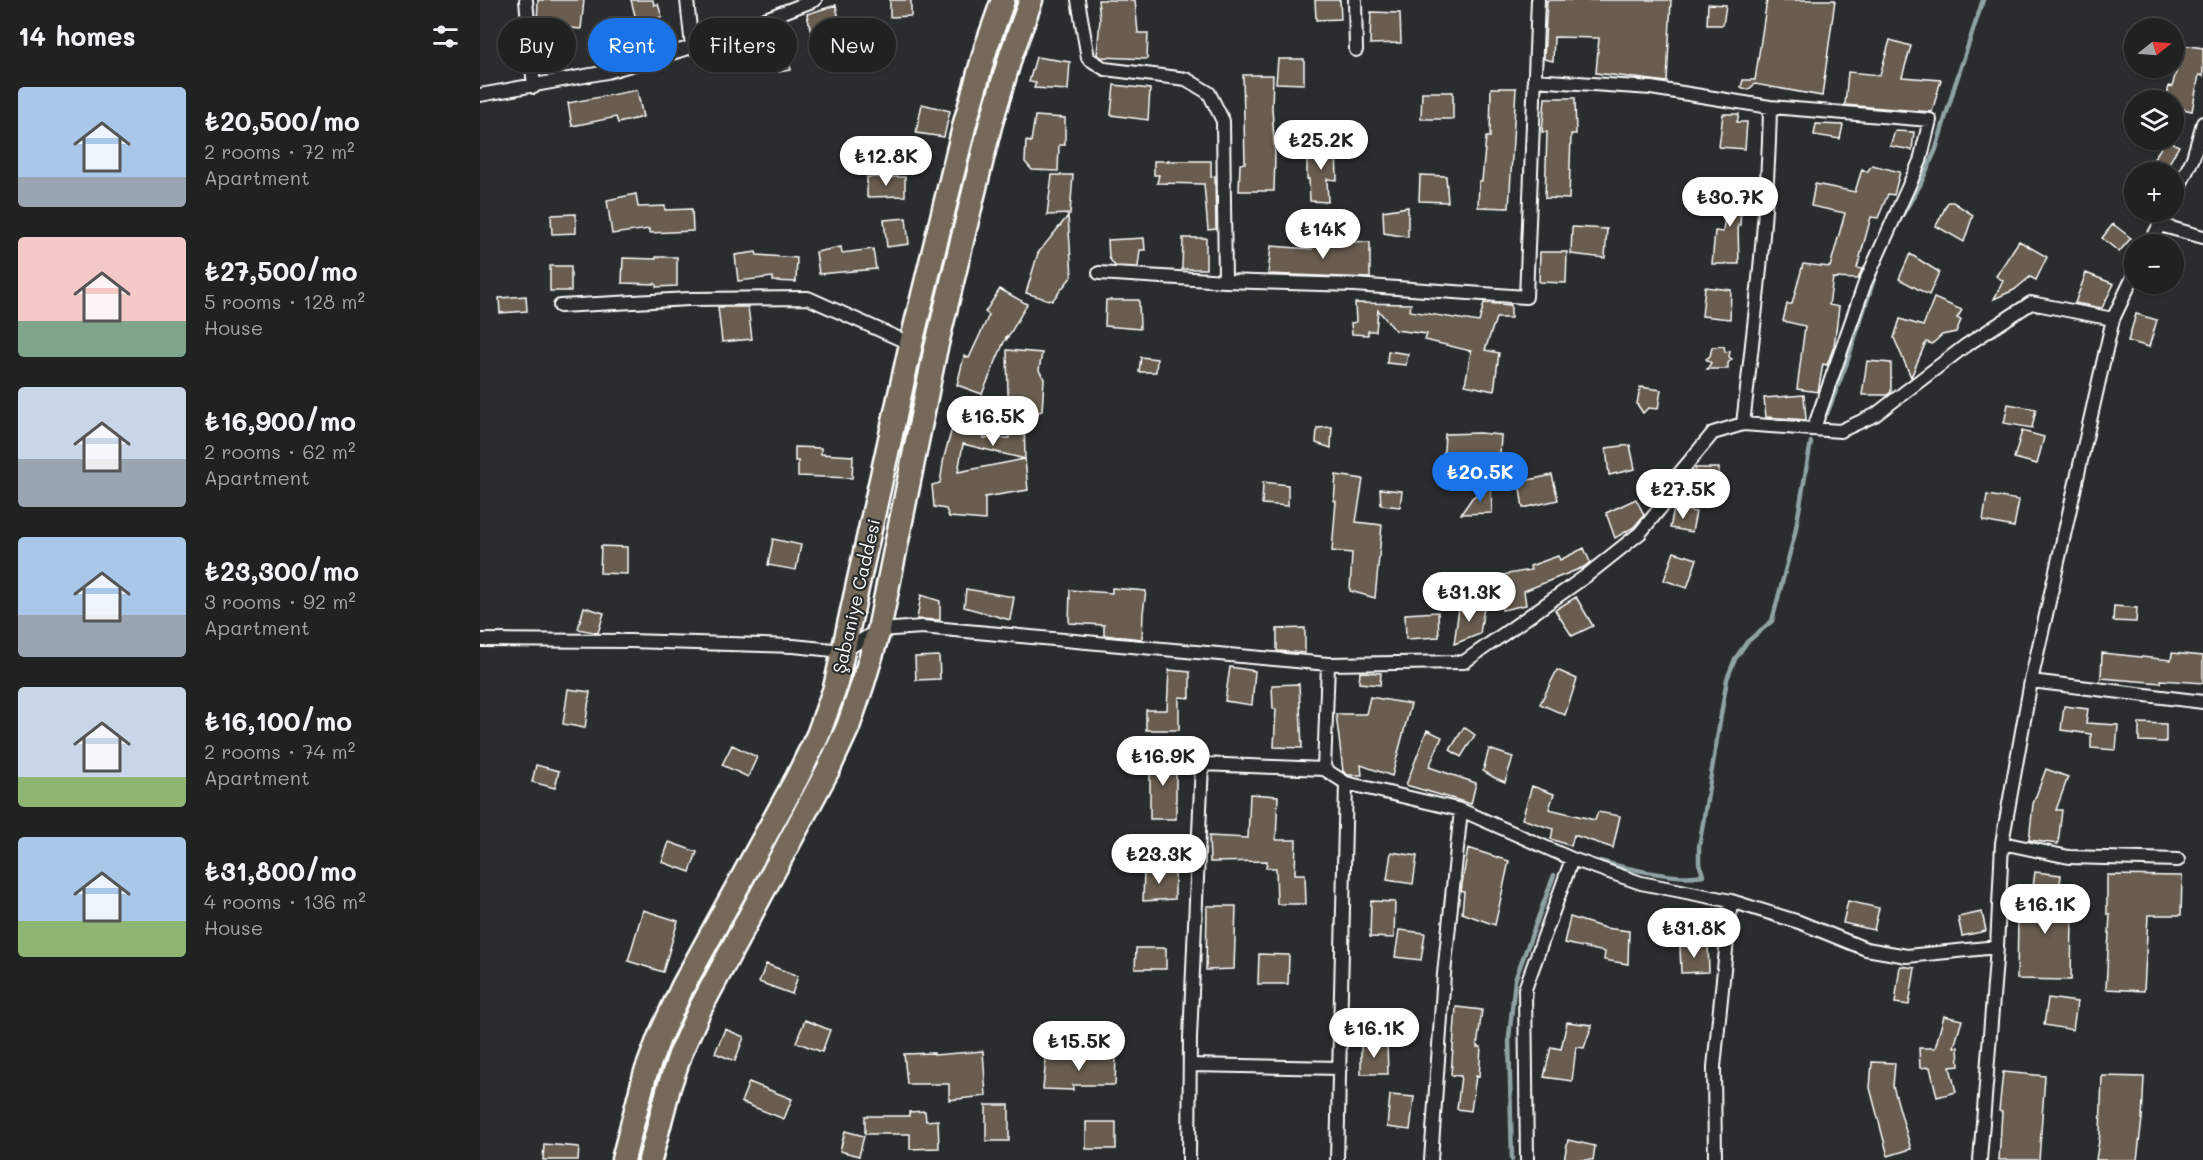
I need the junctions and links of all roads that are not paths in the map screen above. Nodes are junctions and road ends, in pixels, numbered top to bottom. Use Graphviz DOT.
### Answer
graph roads {
  1 [pos="526,0"];
  2 [pos="687,0"];
  3 [pos="815,0"];
  4 [pos="1003,0"];
  5 [pos="1031,0"];
  6 [pos="1078,0"];
  7 [pos="1355,0"];
  8 [pos="1538,0"];
  9 [pos="768,18"];
  10 [pos="689,19"];
  11 [pos="689,48"];
  12 [pos="1356,50"];
  13 [pos="1534,80"];
  14 [pos="534,87"];
  15 [pos="480,95"];
  16 [pos="1770,107"];
  17 [pos="2203,123"];
  18 [pos="2184,176"];
  19 [pos="2161,222"];
  20 [pos="2160,225"];
  21 [pos="2155,234"];
  22 [pos="2203,237"];
  23 [pos="1098,273"];
  24 [pos="1225,281"];
  25 [pos="2125,294"];
  26 [pos="560,306"];
  27 [pos="2113,319"];
  28 [pos="911,344"];
  29 [pos="1743,424"];
  30 [pos="1814,428"];
  31 [pos="879,630"];
  32 [pos="480,640"];
  33 [pos="843,651"];
  34 [pos="1328,664"];
  35 [pos="2031,681"];
  36 [pos="2203,702"];
  37 [pos="1324,769"];
  38 [pos="1346,783"];
  39 [pos="1461,810"];
  40 [pos="2002,843"];
  41 [pos="1572,859"];
  42 [pos="2178,860"];
  43 [pos="1731,901"];
  44 [pos="1997,946"];
  45 [pos="1191,1065"];
  46 [pos="1340,1068"];
  47 [pos="623,1160"];
  48 [pos="650,1160"];
  49 [pos="1189,1160"];
  50 [pos="1337,1160"];
  51 [pos="1431,1160"];
  52 [pos="1527,1160"];
  53 [pos="1715,1160"];
  54 [pos="1980,1160"];
  1 -- 14 [label="street"];
  2 -- 10 [label="street"];
  3 -- 9 [label="street"];
  4 -- 28 [label="highway, Şabaniye Caddesi"];
  5 -- 31 [label="highway"];
  6 -- 24 [label="street"];
  7 -- 12 [label="street"];
  8 -- 13 [label="street"];
  11 -- 14 [label="street"];
  13 -- 16 [label="street"];
  13 -- 24 [label="street"];
  14 -- 15 [label="street"];
  16 -- 29 [label="street"];
  16 -- 30 [label="street"];
  17 -- 18 [label="street"];
  19 -- 20 [label="street"];
  20 -- 21 [label="street"];
  20 -- 22 [label="street"];
  23 -- 24 [label="street"];
  25 -- 27 [label="street"];
  26 -- 28 [label="street"];
  27 -- 30 [label="street"];
  27 -- 35 [label="street"];
  28 -- 33 [label="highway, Şabaniye Caddesi"];
  29 -- 30 [label="street"];
  29 -- 34 [label="street"];
  31 -- 33 [label="street"];
  31 -- 34 [label="street"];
  31 -- 48 [label="highway"];
  32 -- 33 [label="street"];
  33 -- 47 [label="highway, Şabaniye Caddesi"];
  34 -- 37 [label="street"];
  35 -- 36 [label="street"];
  35 -- 40 [label="street"];
  37 -- 38 [label="street"];
  37 -- 45 [label="street"];
  38 -- 39 [label="street"];
  38 -- 46 [label="street"];
  39 -- 41 [label="street"];
  39 -- 51 [label="street"];
  40 -- 42 [label="street"];
  40 -- 44 [label="street"];
  41 -- 43 [label="street"];
  41 -- 52 [label="street"];
  43 -- 44 [label="street"];
  43 -- 53 [label="street"];
  44 -- 54 [label="street"];
  45 -- 46 [label="street"];
  45 -- 49 [label="street"];
  46 -- 50 [label="street"];
}
